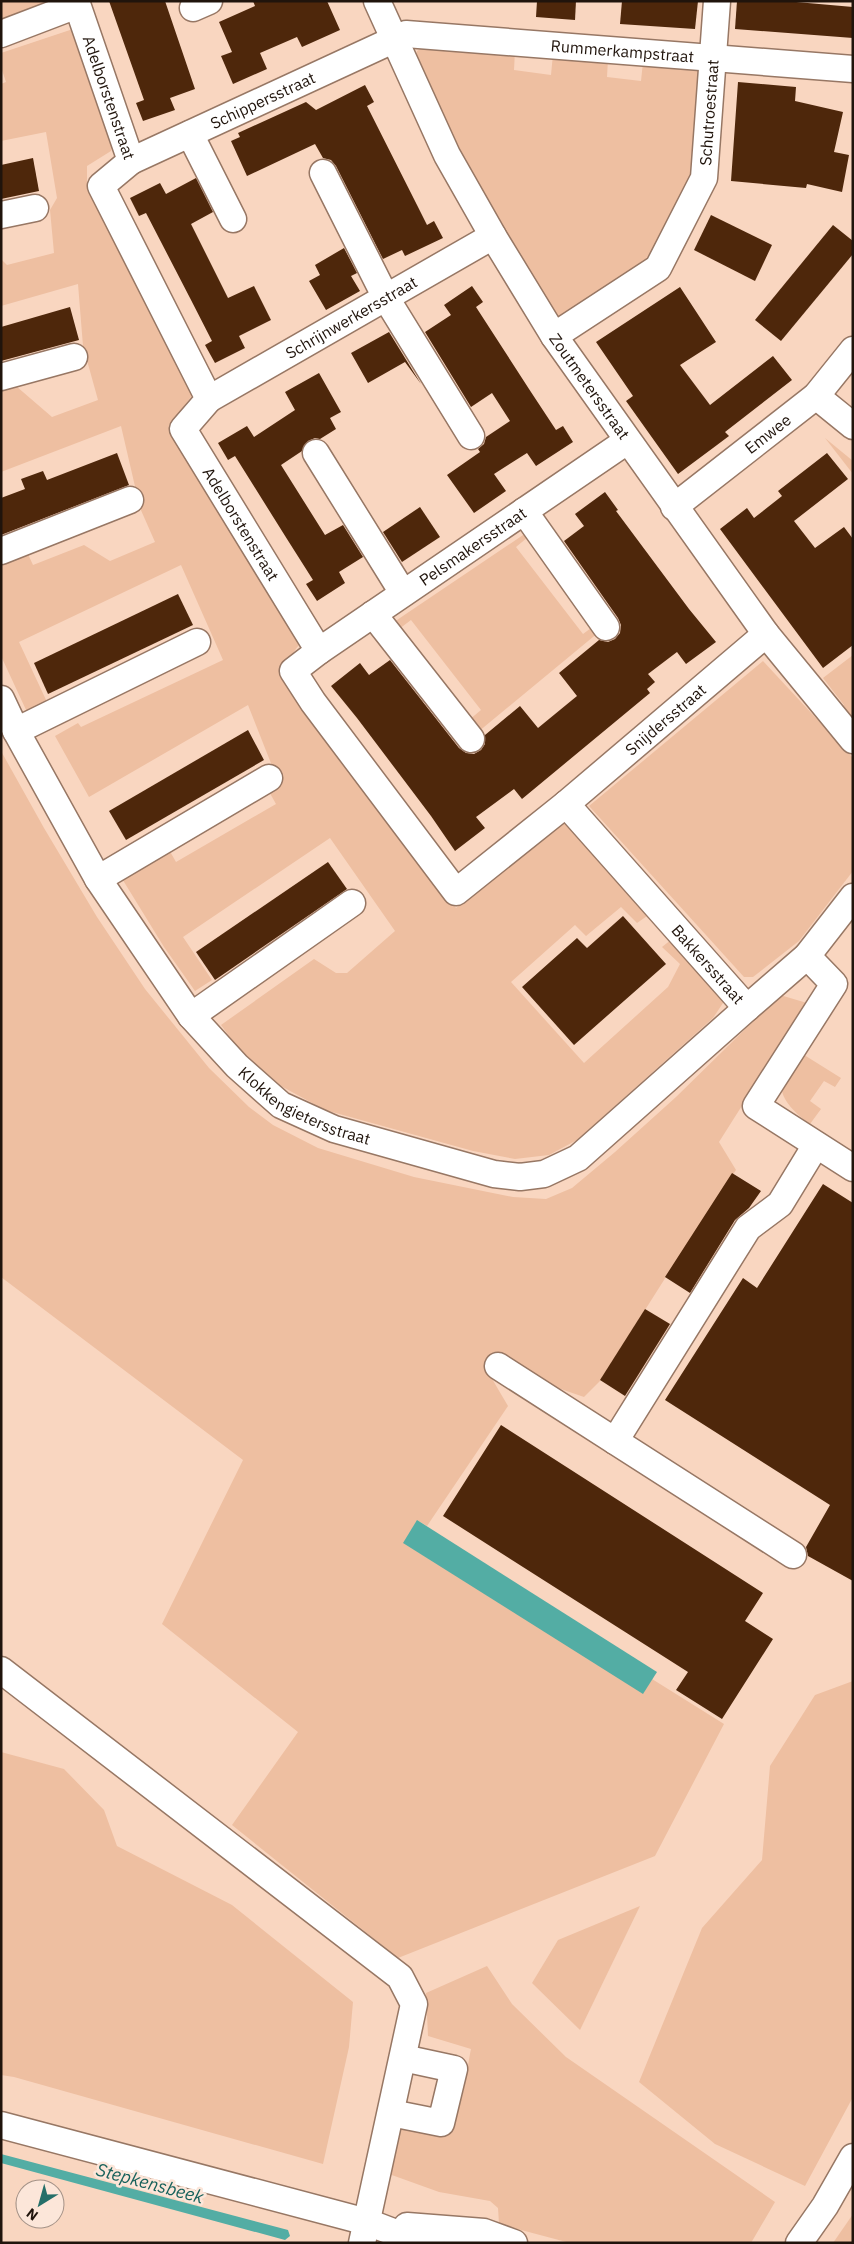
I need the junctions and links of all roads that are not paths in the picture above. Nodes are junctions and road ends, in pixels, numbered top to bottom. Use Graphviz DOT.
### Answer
graph roads {
  1 [pos="377,1"];
  2 [pos="718,1"];
  3 [pos="77,3"];
  4 [pos="1,34"];
  5 [pos="394,39"];
  6 [pos="713,59"];
  7 [pos="853,69"];
  8 [pos="190,134"];
  9 [pos="131,161"];
  10 [pos="323,173"];
  11 [pos="35,208"];
  12 [pos="1,215"];
  13 [pos="233,219"];
  14 [pos="492,236"];
  15 [pos="386,298"];
  16 [pos="554,336"];
  17 [pos="853,350"];
  18 [pos="74,357"];
  19 [pos="1,377"];
  20 [pos="816,396"];
  21 [pos="210,399"];
  22 [pos="853,426"];
  23 [pos="471,436"];
  24 [pos="627,441"];
  25 [pos="316,453"];
  26 [pos="130,500"];
  27 [pos="674,507"];
  28 [pos="524,511"];
  29 [pos="1,550"];
  30 [pos="403,593"];
  31 [pos="374,614"];
  32 [pos="606,627"];
  33 [pos="766,634"];
  34 [pos="197,642"];
  35 [pos="319,651"];
  36 [pos="1,699"];
  37 [pos="16,731"];
  38 [pos="471,739"];
  39 [pos="853,740"];
  40 [pos="269,778"];
  41 [pos="566,804"];
  42 [pos="98,879"];
  43 [pos="853,897"];
  44 [pos="352,903"];
  45 [pos="807,956"];
  46 [pos="747,1008"];
  47 [pos="190,1016"];
  48 [pos="816,1145"];
  49 [pos="853,1168"];
  50 [pos="498,1366"];
  51 [pos="615,1441"];
  52 [pos="794,1555"];
  53 [pos="1,1670"];
  54 [pos="403,2058"];
  55 [pos="390,2113"];
  56 [pos="1,2125"];
  57 [pos="853,2157"];
  58 [pos="844,2193"];
  59 [pos="364,2233"];
  60 [pos="431,2243"];
  61 [pos="514,2243"];
  62 [pos="799,2243"];
  1 -- 5 [label="street, Zoutmetersstraat"];
  2 -- 6 [label="street, Schutroestraat"];
  3 -- 4 [label="street"];
  3 -- 9 [label="street, Adelborstenstraat"];
  5 -- 6 [label="street, Rummerkampstraat"];
  5 -- 8 [label="street, Schippersstraat"];
  5 -- 14 [label="street, Zoutmetersstraat"];
  6 -- 7 [label="street, Rummerkampstraat"];
  6 -- 16 [label="street, Schutroestraat"];
  8 -- 9 [label="street, Schippersstraat"];
  8 -- 13 [label="street"];
  9 -- 21 [label="street, Adelborstenstraat"];
  10 -- 15 [label="street"];
  11 -- 12 [label="street"];
  14 -- 15 [label="street, Schrijnwerkersstraat"];
  14 -- 16 [label="street, Zoutmetersstraat"];
  15 -- 21 [label="street, Schrijnwerkersstraat"];
  15 -- 23 [label="street"];
  16 -- 24 [label="street, Zoutmetersstraat"];
  17 -- 20 [label="street, Emwee"];
  18 -- 19 [label="street"];
  20 -- 22 [label="street"];
  20 -- 27 [label="street, Emwee"];
  21 -- 35 [label="street, Adelborstenstraat"];
  24 -- 27 [label="street, Zoutmetersstraat"];
  24 -- 28 [label="street, Pelsmakersstraat"];
  25 -- 30 [label="street"];
  26 -- 29 [label="street"];
  27 -- 33 [label="street, Zoutmetersstraat"];
  28 -- 30 [label="street, Pelsmakersstraat"];
  28 -- 32 [label="street"];
  30 -- 31 [label="street, Pelsmakersstraat"];
  31 -- 35 [label="street, Pelsmakersstraat"];
  31 -- 38 [label="street"];
  33 -- 39 [label="street, Zoutmetersstraat"];
  33 -- 41 [label="street, Snijdersstraat"];
  34 -- 37 [label="street"];
  35 -- 41 [label="street"];
  36 -- 37 [label="street, Klokkengietersstraat"];
  37 -- 42 [label="street, Klokkengietersstraat"];
  40 -- 42 [label="street"];
  41 -- 46 [label="street, Bakkersstraat"];
  42 -- 47 [label="street, Klokkengietersstraat"];
  43 -- 45 [label="street, Bakkersstraat"];
  44 -- 47 [label="street"];
  45 -- 46 [label="street, Bakkersstraat"];
  45 -- 48 [label="street"];
  46 -- 47 [label="street, Klokkengietersstraat"];
  48 -- 49 [label="street"];
  48 -- 51 [label="street"];
  50 -- 51 [label="street"];
  51 -- 52 [label="street"];
  53 -- 54 [label="street"];
  54 -- 55 [label="street"];
  54 -- 55 [label="street"];
  55 -- 59 [label="street"];
  56 -- 59 [label="street"];
  57 -- 58 [label="street"];
  58 -- 62 [label="street"];
  59 -- 60 [label="street"];
  59 -- 61 [label="street"];
}
